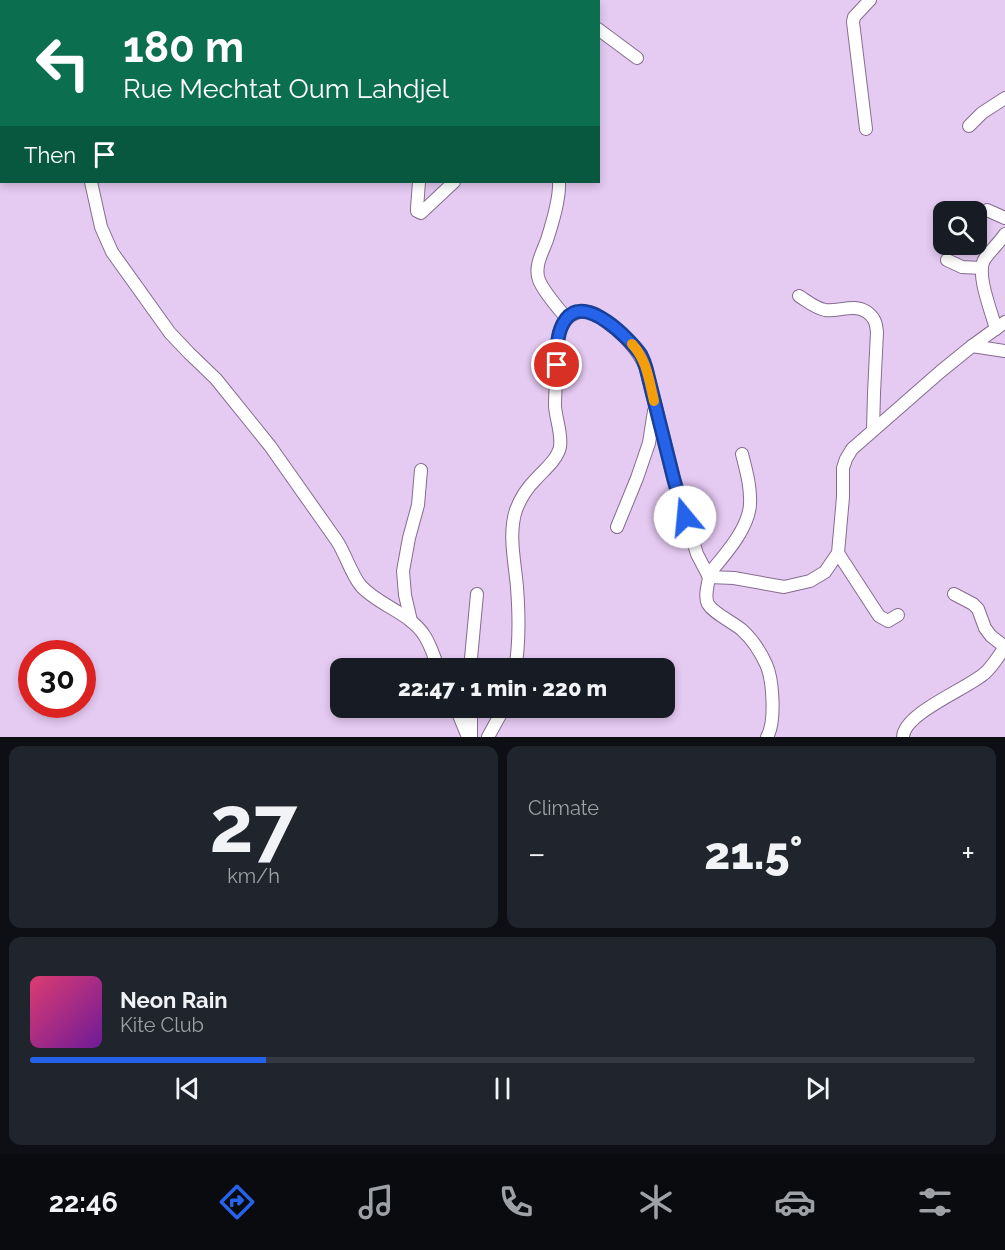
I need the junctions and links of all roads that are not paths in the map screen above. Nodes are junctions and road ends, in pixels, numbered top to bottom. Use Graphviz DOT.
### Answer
graph roads {
  1 [pos="870,0"];
  2 [pos="600,30"];
  3 [pos="637,58"];
  4 [pos="1005,98"];
  5 [pos="969,126"];
  6 [pos="866,129"];
  7 [pos="91,183"];
  8 [pos="419,183"];
  9 [pos="453,183"];
  10 [pos="552,183"];
  11 [pos="559,183"];
  12 [pos="987,210"];
  13 [pos="1005,218"];
  14 [pos="552,219"];
  15 [pos="1005,234"];
  16 [pos="947,260"];
  17 [pos="982,268"];
  18 [pos="799,296"];
  19 [pos="566,318"];
  20 [pos="1001,326"];
  21 [pos="972,346"];
  22 [pos="1005,351"];
  23 [pos="655,405"];
  24 [pos="873,430"];
  25 [pos="742,454"];
  26 [pos="421,470"];
  27 [pos="617,527"];
  28 [pos="838,553"];
  29 [pos="709,576"];
  30 [pos="477,594"];
  31 [pos="954,594"];
  32 [pos="898,615"];
  33 [pos="411,621"];
  34 [pos="434,658"];
  35 [pos="471,658"];
  36 [pos="517,658"];
  37 [pos="461,718"];
  38 [pos="471,718"];
  39 [pos="498,718"];
  40 [pos="470,737"];
  41 [pos="488,737"];
  42 [pos="767,737"];
  43 [pos="903,737"];
  1 -- 6 [label="street"];
  2 -- 3 [label="street"];
  4 -- 5 [label="street"];
  7 -- 33 [label="street"];
  8 -- 9 [label="street"];
  10 -- 14 [label="street"];
  11 -- 14 [label="street"];
  12 -- 13 [label="street"];
  14 -- 19 [label="street"];
  15 -- 17 [label="street"];
  16 -- 17 [label="street"];
  17 -- 20 [label="street"];
  18 -- 24 [label="street"];
  19 -- 23 [label="street"];
  19 -- 36 [label="street"];
  20 -- 21 [label="street"];
  21 -- 22 [label="street"];
  21 -- 24 [label="street"];
  23 -- 27 [label="street"];
  23 -- 29 [label="street"];
  24 -- 28 [label="street"];
  25 -- 29 [label="street"];
  26 -- 33 [label="street"];
  28 -- 29 [label="street"];
  28 -- 32 [label="street"];
  29 -- 42 [label="street"];
  30 -- 35 [label="street"];
  31 -- 43 [label="street"];
  33 -- 34 [label="street"];
  37 -- 40 [label="street"];
  38 -- 40 [label="street"];
  39 -- 41 [label="street"];
}
